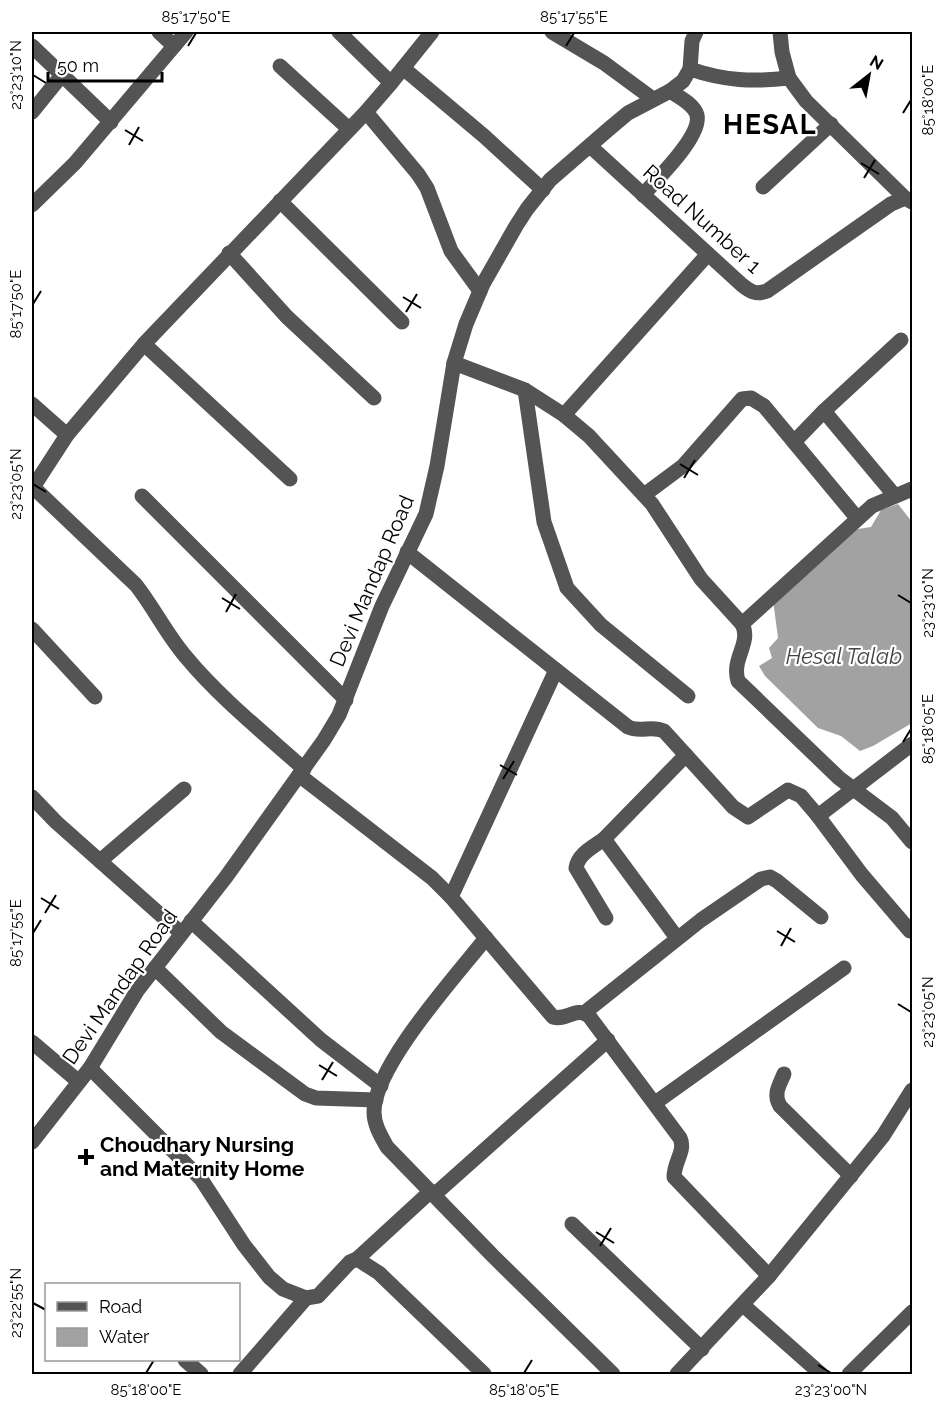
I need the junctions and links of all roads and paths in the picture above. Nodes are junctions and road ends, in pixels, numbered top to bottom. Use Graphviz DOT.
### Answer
graph roads {
  1 [pos="159,32"];
  2 [pos="186,32"];
  3 [pos="339,32"];
  4 [pos="432,32"];
  5 [pos="552,32"];
  6 [pos="696,32"];
  7 [pos="780,32"];
  8 [pos="32,46"];
  9 [pos="174,46"];
  10 [pos="280,66"];
  11 [pos="403,68"];
  12 [pos="690,69"];
  13 [pos="62,75"];
  14 [pos="789,78"];
  15 [pos="391,83"];
  16 [pos="669,91"];
  17 [pos="653,99"];
  18 [pos="35,101"];
  19 [pos="366,112"];
  20 [pos="111,122"];
  21 [pos="831,124"];
  22 [pos="349,129"];
  23 [pos="590,146"];
  24 [pos="763,186"];
  25 [pos="543,190"];
  26 [pos="643,195"];
  27 [pos="909,200"];
  28 [pos="279,201"];
  29 [pos="32,205"];
  30 [pos="229,253"];
  31 [pos="708,254"];
  32 [pos="480,291"];
  33 [pos="402,322"];
  34 [pos="901,340"];
  35 [pos="144,344"];
  36 [pos="454,363"];
  37 [pos="525,390"];
  38 [pos="374,398"];
  39 [pos="32,404"];
  40 [pos="824,411"];
  41 [pos="564,415"];
  42 [pos="67,435"];
  43 [pos="794,442"];
  44 [pos="290,479"];
  45 [pos="32,488"];
  46 [pos="912,489"];
  47 [pos="644,495"];
  48 [pos="142,496"];
  49 [pos="895,496"];
  50 [pos="857,518"];
  51 [pos="407,552"];
  52 [pos="742,624"];
  53 [pos="32,629"];
  54 [pos="556,670"];
  55 [pos="687,696"];
  56 [pos="95,697"];
  57 [pos="346,700"];
  58 [pos="912,744"];
  59 [pos="686,755"];
  60 [pos="301,772"];
  61 [pos="853,788"];
  62 [pos="184,789"];
  63 [pos="32,797"];
  64 [pos="818,816"];
  65 [pos="604,839"];
  66 [pos="912,842"];
  67 [pos="100,861"];
  68 [pos="451,897"];
  69 [pos="821,917"];
  70 [pos="606,918"];
  71 [pos="191,921"];
  72 [pos="910,930"];
  73 [pos="181,933"];
  74 [pos="486,938"];
  75 [pos="677,938"];
  76 [pos="844,968"];
  77 [pos="155,969"];
  78 [pos="584,1012"];
  79 [pos="608,1041"];
  80 [pos="32,1042"];
  81 [pos="90,1068"];
  82 [pos="784,1074"];
  83 [pos="79,1082"];
  84 [pos="912,1090"];
  85 [pos="379,1093"];
  86 [pos="655,1103"];
  87 [pos="37,1124"];
  88 [pos="32,1142"];
  89 [pos="851,1176"];
  90 [pos="433,1193"];
  91 [pos="572,1224"];
  92 [pos="357,1259"];
  93 [pos="770,1276"];
  94 [pos="306,1298"];
  95 [pos="743,1305"];
  96 [pos="912,1312"];
  97 [pos="702,1348"];
  98 [pos="188,1361"];
  99 [pos="855,1372"];
  100 [pos="201,1374"];
  101 [pos="240,1374"];
  102 [pos="484,1374"];
  103 [pos="613,1374"];
  104 [pos="677,1374"];
  105 [pos="821,1374"];
  1 -- 9 [label="street"];
  2 -- 9 [label="street"];
  3 -- 15 [label="street"];
  4 -- 11 [label="street"];
  5 -- 17 [label="street"];
  6 -- 12 [label="street"];
  7 -- 14 [label="street"];
  8 -- 13 [label="street"];
  9 -- 20 [label="street"];
  10 -- 22 [label="street"];
  11 -- 15 [label="street"];
  11 -- 25 [label="street"];
  12 -- 14 [label="street"];
  12 -- 16 [label="street, Devi Mandap Road"];
  13 -- 18 [label="street"];
  13 -- 20 [label="street"];
  14 -- 21 [label="street"];
  15 -- 19 [label="street"];
  16 -- 17 [label="street, Devi Mandap Road"];
  16 -- 26 [label="street"];
  17 -- 23 [label="street, Devi Mandap Road"];
  19 -- 22 [label="street"];
  19 -- 32 [label="street"];
  20 -- 29 [label="street"];
  21 -- 24 [label="street"];
  21 -- 27 [label="street"];
  22 -- 28 [label="street"];
  23 -- 25 [label="street, Devi Mandap Road"];
  23 -- 26 [label="street, Road Number 1"];
  25 -- 32 [label="street, Devi Mandap Road"];
  26 -- 31 [label="street, Road Number 1"];
  27 -- 31 [label="street, Road Number 1"];
  28 -- 30 [label="street"];
  28 -- 33 [label="street"];
  30 -- 35 [label="street"];
  30 -- 38 [label="street"];
  31 -- 41 [label="street"];
  32 -- 36 [label="street, Devi Mandap Road"];
  34 -- 40 [label="street"];
  35 -- 42 [label="street"];
  35 -- 44 [label="street"];
  36 -- 37 [label="street"];
  36 -- 51 [label="street, Devi Mandap Road"];
  37 -- 41 [label="street"];
  37 -- 55 [label="street"];
  39 -- 42 [label="street"];
  40 -- 43 [label="street"];
  40 -- 49 [label="street"];
  41 -- 47 [label="street"];
  42 -- 45 [label="street"];
  43 -- 47 [label="street"];
  43 -- 50 [label="street"];
  45 -- 60 [label="street"];
  46 -- 49 [label="street"];
  47 -- 52 [label="street"];
  48 -- 57 [label="street"];
  49 -- 50 [label="street"];
  50 -- 52 [label="street"];
  51 -- 54 [label="street"];
  51 -- 57 [label="street, Devi Mandap Road"];
  52 -- 61 [label="street"];
  53 -- 56 [label="street"];
  54 -- 59 [label="street"];
  54 -- 68 [label="street"];
  57 -- 60 [label="street, Devi Mandap Road"];
  58 -- 61 [label="street"];
  59 -- 64 [label="street"];
  59 -- 65 [label="street"];
  60 -- 68 [label="street"];
  60 -- 71 [label="street, Devi Mandap Road"];
  61 -- 64 [label="street"];
  61 -- 66 [label="street"];
  62 -- 67 [label="street"];
  63 -- 67 [label="street"];
  64 -- 72 [label="street"];
  65 -- 70 [label="street"];
  65 -- 75 [label="street"];
  67 -- 73 [label="street"];
  68 -- 74 [label="street"];
  69 -- 75 [label="street"];
  71 -- 73 [label="street, Devi Mandap Road"];
  71 -- 85 [label="street"];
  73 -- 77 [label="street, Devi Mandap Road"];
  74 -- 78 [label="street"];
  74 -- 85 [label="street"];
  75 -- 78 [label="street"];
  76 -- 86 [label="street"];
  77 -- 81 [label="street, Devi Mandap Road"];
  77 -- 85 [label="street"];
  78 -- 79 [label="street"];
  79 -- 86 [label="street"];
  79 -- 90 [label="street"];
  80 -- 83 [label="street"];
  81 -- 83 [label="street, Devi Mandap Road"];
  81 -- 94 [label="street"];
  82 -- 89 [label="street"];
  83 -- 87 [label="street, Devi Mandap Road"];
  84 -- 89 [label="street"];
  85 -- 90 [label="street"];
  86 -- 93 [label="street"];
  87 -- 88 [label="street, Devi Mandap Road"];
  89 -- 93 [label="street"];
  90 -- 92 [label="street"];
  90 -- 103 [label="street"];
  91 -- 97 [label="street"];
  92 -- 94 [label="street"];
  92 -- 102 [label="street"];
  93 -- 95 [label="street"];
  94 -- 101 [label="street"];
  95 -- 97 [label="street"];
  95 -- 105 [label="street"];
  96 -- 99 [label="street"];
  97 -- 104 [label="street"];
  98 -- 100 [label="street"];
}
